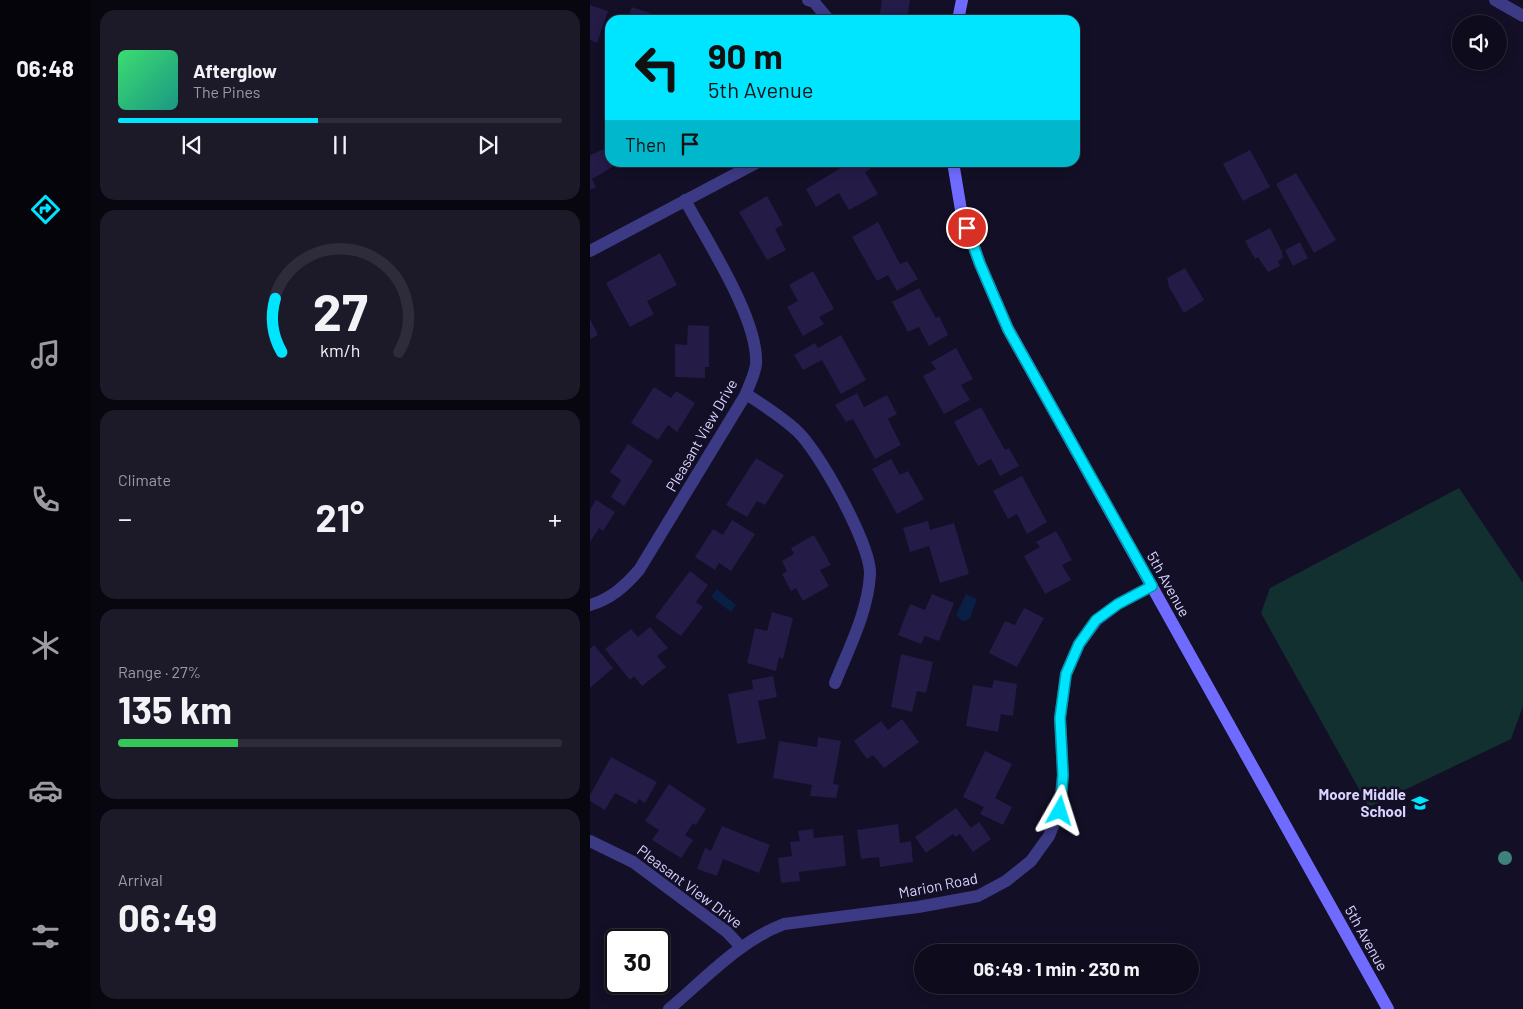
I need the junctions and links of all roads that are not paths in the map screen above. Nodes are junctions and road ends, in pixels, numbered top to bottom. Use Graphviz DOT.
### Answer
graph roads {
  1 [pos="808,0"];
  2 [pos="962,0"];
  3 [pos="1495,0"];
  4 [pos="825,15"];
  5 [pos="959,15"];
  6 [pos="1523,16"];
  7 [pos="748,167"];
  8 [pos="954,167"];
  9 [pos="685,200"];
  10 [pos="590,251"];
  11 [pos="746,394"];
  12 [pos="1152,586"];
  13 [pos="590,605"];
  14 [pos="835,683"];
  15 [pos="590,841"];
  16 [pos="741,947"];
  17 [pos="669,1009"];
  18 [pos="1388,1009"];
  1 -- 4 [label="street"];
  2 -- 5 [label="main road"];
  3 -- 6 [label="street"];
  7 -- 9 [label="street"];
  8 -- 12 [label="main road, 5th Avenue"];
  9 -- 10 [label="street"];
  9 -- 11 [label="street, Pleasant View Drive"];
  11 -- 13 [label="street, Pleasant View Drive"];
  11 -- 14 [label="street"];
  12 -- 16 [label="street, Marion Road"];
  12 -- 18 [label="main road, 5th Avenue"];
  15 -- 16 [label="street, Pleasant View Drive"];
  16 -- 17 [label="street, Marion Road"];
}
